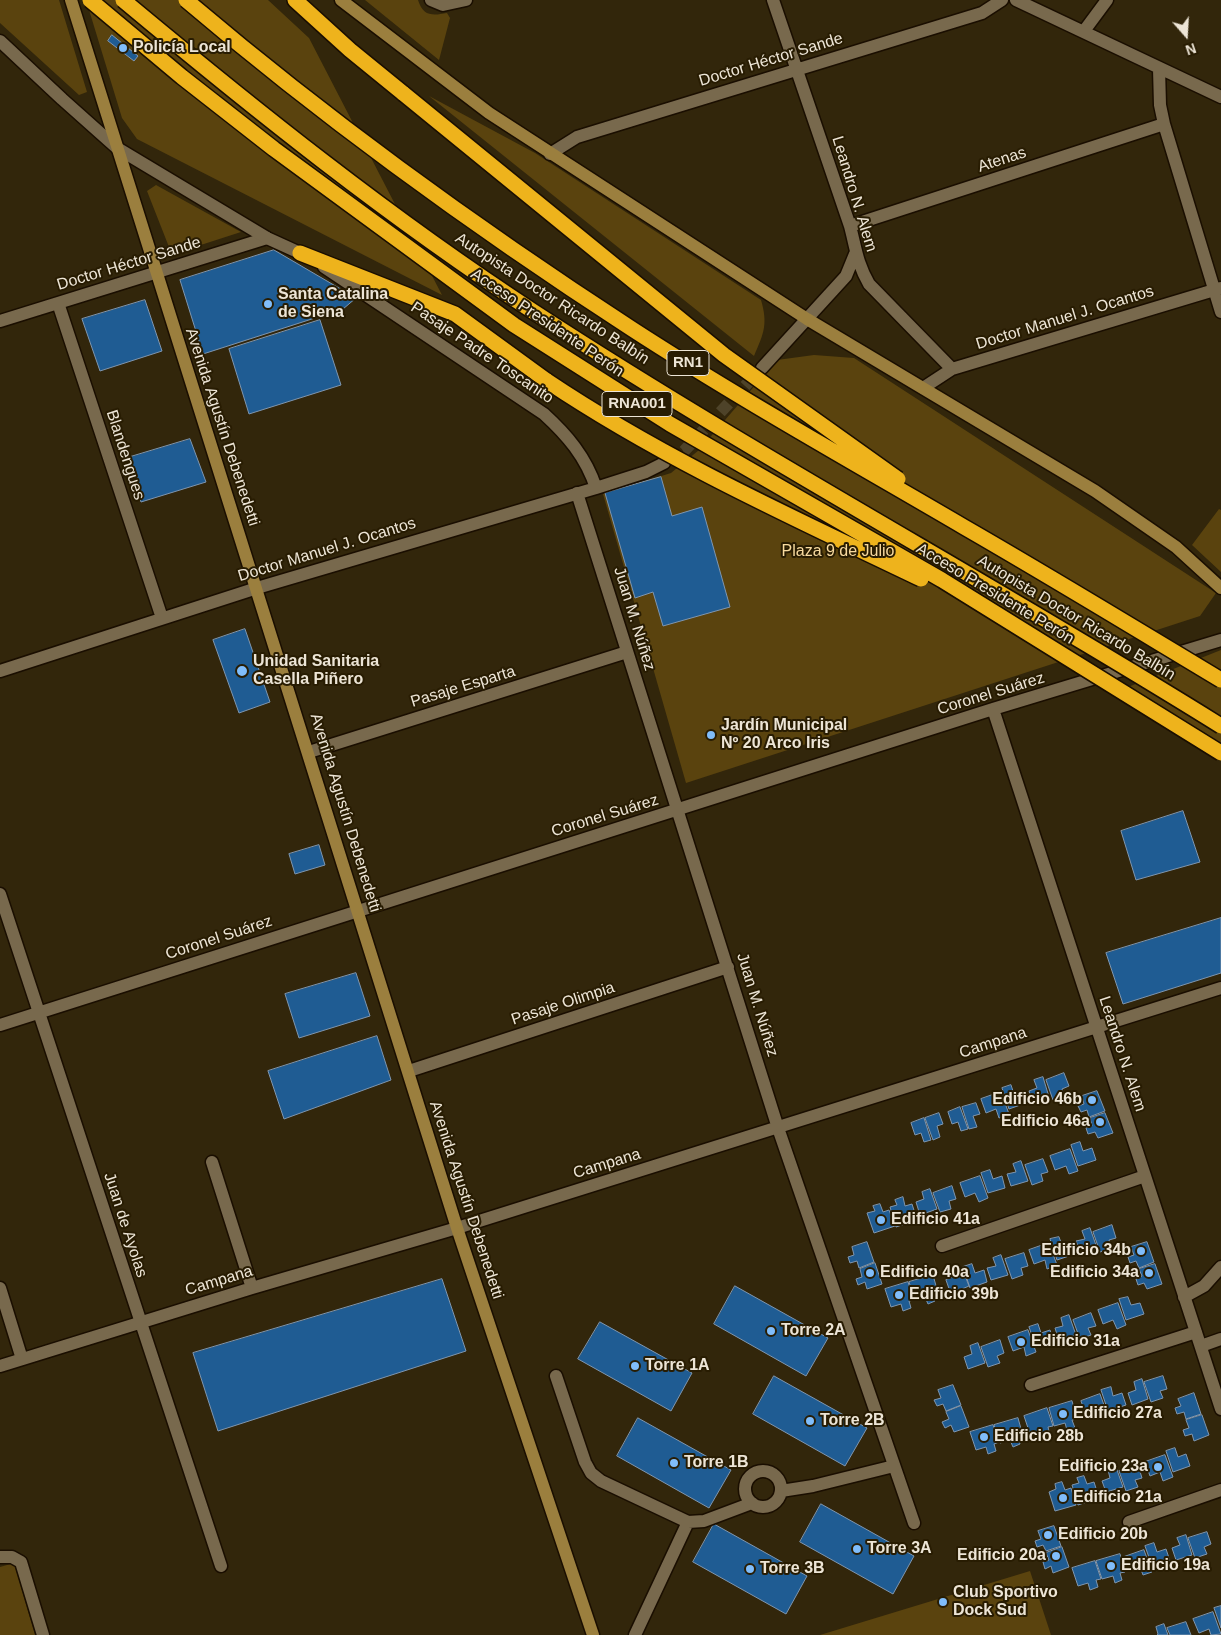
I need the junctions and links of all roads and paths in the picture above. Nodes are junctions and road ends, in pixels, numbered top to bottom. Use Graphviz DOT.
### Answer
graph roads {
  1 [pos="71,0"];
  2 [pos="90,0"];
  3 [pos="123,0"];
  4 [pos="186,0"];
  5 [pos="296,0"];
  6 [pos="341,0"];
  7 [pos="431,0"];
  8 [pos="466,0"];
  9 [pos="773,0"];
  10 [pos="1002,0"];
  11 [pos="1016,0"];
  12 [pos="1107,0"];
  13 [pos="1084,32"];
  14 [pos="0,40"];
  15 [pos="795,69"];
  16 [pos="1159,69"];
  17 [pos="1221,97"];
  18 [pos="1164,124"];
  19 [pos="118,148"];
  20 [pos="550,154"];
  21 [pos="850,226"];
  22 [pos="267,238"];
  23 [pos="300,253"];
  24 [pos="855,254"];
  25 [pos="156,273"];
  26 [pos="1218,289"];
  27 [pos="58,303"];
  28 [pos="1221,312"];
  29 [pos="807,319"];
  30 [pos="0,321"];
  31 [pos="762,368"];
  32 [pos="952,369"];
  33 [pos="923,388"];
  34 [pos="664,463"];
  35 [pos="596,488"];
  36 [pos="577,493"];
  37 [pos="964,526"];
  38 [pos="257,588"];
  39 [pos="1221,588"];
  40 [pos="162,618"];
  41 [pos="1003,618"];
  42 [pos="1221,640"];
  43 [pos="628,652"];
  44 [pos="0,672"];
  45 [pos="1221,680"];
  46 [pos="993,709"];
  47 [pos="1221,726"];
  48 [pos="309,752"];
  49 [pos="1221,753"];
  50 [pos="679,810"];
  51 [pos="0,894"];
  52 [pos="359,911"];
  53 [pos="728,968"];
  54 [pos="1221,988"];
  55 [pos="38,1014"];
  56 [pos="0,1025"];
  57 [pos="1096,1026"];
  58 [pos="408,1071"];
  59 [pos="778,1128"];
  60 [pos="212,1162"];
  61 [pos="1145,1176"];
  62 [pos="457,1228"];
  63 [pos="942,1246"];
  64 [pos="1221,1267"];
  65 [pos="0,1288"];
  66 [pos="252,1288"];
  67 [pos="1184,1297"];
  68 [pos="140,1323"];
  69 [pos="1196,1332"];
  70 [pos="1221,1339"];
  71 [pos="1201,1346"];
  72 [pos="22,1359"];
  73 [pos="0,1366"];
  74 [pos="556,1376"];
  75 [pos="1031,1385"];
  76 [pos="1221,1409"];
  77 [pos="894,1466"];
  78 [pos="1221,1490"];
  79 [pos="781,1491"];
  80 [pos="752,1503"];
  81 [pos="688,1522"];
  82 [pos="1129,1522"];
  83 [pos="914,1523"];
  84 [pos="0,1558"];
  85 [pos="221,1566"];
  86 [pos="44,1635"];
  87 [pos="593,1635"];
  88 [pos="635,1635"];
  1 -- 19 [label="main road, Avenida Agustín Debenedetti"];
  2 -- 41 [label="highway, Acceso Presidente Perón / RNA001, bridge"];
  3 -- 47 [label="highway, Autopista Doctor Ricardo Balbín / RN1, bridge"];
  4 -- 37 [label="highway, Autopista Doctor Ricardo Balbín / RN1, bridge"];
  5 -- 37 [label="highway, bridge"];
  6 -- 20 [label="main road"];
  7 -- 8 [label="street"];
  9 -- 15 [label="street, Leandro N. Alem"];
  10 -- 15 [label="street, Doctor Héctor Sande"];
  11 -- 13 [label="street"];
  12 -- 13 [label="street"];
  13 -- 16 [label="street"];
  14 -- 19 [label="street, Pasaje Padre Toscanito"];
  15 -- 20 [label="street, Doctor Héctor Sande"];
  15 -- 21 [label="street, Leandro N. Alem"];
  16 -- 17 [label="street"];
  16 -- 18 [label="street"];
  18 -- 21 [label="street, Atenas"];
  18 -- 26 [label="street"];
  19 -- 22 [label="street, Pasaje Padre Toscanito"];
  19 -- 25 [label="main road, Avenida Agustín Debenedetti"];
  20 -- 29 [label="main road"];
  21 -- 24 [label="street, Leandro N. Alem"];
  22 -- 23 [label="street, Pasaje Padre Toscanito"];
  22 -- 25 [label="street, Doctor Héctor Sande"];
  23 -- 35 [label="street, Pasaje Padre Toscanito"];
  23 -- 41 [label="highway, bridge"];
  24 -- 29 [label="street"];
  24 -- 32 [label="street, Leandro N. Alem"];
  25 -- 27 [label="street, Doctor Héctor Sande"];
  25 -- 38 [label="main road, Avenida Agustín Debenedetti"];
  26 -- 28 [label="street"];
  26 -- 32 [label="street, Doctor Manuel J. Ocantos"];
  27 -- 30 [label="street, Doctor Héctor Sande"];
  27 -- 40 [label="street, Blandengues"];
  29 -- 31 [label="street"];
  29 -- 33 [label="main road"];
  32 -- 33 [label="street, Doctor Manuel J. Ocantos"];
  33 -- 39 [label="main road"];
  34 -- 35 [label="street, Doctor Manuel J. Ocantos"];
  35 -- 36 [label="street, Doctor Manuel J. Ocantos"];
  36 -- 38 [label="street, Doctor Manuel J. Ocantos"];
  36 -- 43 [label="street, Juan M. Núñez"];
  37 -- 45 [label="highway, Autopista Doctor Ricardo Balbín / RN1, bridge"];
  38 -- 40 [label="street, Doctor Manuel J. Ocantos"];
  38 -- 48 [label="main road, Avenida Agustín Debenedetti"];
  40 -- 44 [label="street, Doctor Manuel J. Ocantos"];
  41 -- 49 [label="highway, Acceso Presidente Perón / RNA001, bridge"];
  42 -- 46 [label="street, Coronel Suárez"];
  43 -- 48 [label="street, Pasaje Esparta"];
  43 -- 50 [label="street, Juan M. Núñez"];
  46 -- 50 [label="street, Coronel Suárez"];
  46 -- 57 [label="street, Leandro N. Alem"];
  48 -- 52 [label="main road, Avenida Agustín Debenedetti"];
  50 -- 52 [label="street, Coronel Suárez"];
  50 -- 53 [label="street, Juan M. Núñez"];
  51 -- 55 [label="street, Juan de Ayolas"];
  52 -- 55 [label="street, Coronel Suárez"];
  52 -- 58 [label="main road, Avenida Agustín Debenedetti"];
  53 -- 58 [label="street, Pasaje Olimpia"];
  53 -- 59 [label="street, Juan M. Núñez"];
  54 -- 57 [label="street, Campana"];
  55 -- 56 [label="street, Coronel Suárez"];
  55 -- 68 [label="street, Juan de Ayolas"];
  57 -- 59 [label="street, Campana"];
  57 -- 61 [label="street, Leandro N. Alem"];
  58 -- 62 [label="main road, Avenida Agustín Debenedetti"];
  59 -- 62 [label="street, Campana"];
  59 -- 77 [label="street, Juan M. Núñez"];
  60 -- 66 [label="street"];
  61 -- 63 [label="street"];
  61 -- 67 [label="street, Leandro N. Alem"];
  62 -- 66 [label="street, Campana"];
  62 -- 87 [label="main road, Avenida Agustín Debenedetti"];
  64 -- 67 [label="street"];
  65 -- 72 [label="street"];
  66 -- 68 [label="street, Campana"];
  67 -- 69 [label="street, Leandro N. Alem"];
  68 -- 72 [label="street, Campana"];
  68 -- 85 [label="street, Juan de Ayolas"];
  69 -- 71 [label="street, Leandro N. Alem"];
  69 -- 75 [label="street"];
  70 -- 71 [label="street"];
  71 -- 76 [label="street, Leandro N. Alem"];
  72 -- 73 [label="street, Campana"];
  74 -- 81 [label="street"];
  77 -- 79 [label="street"];
  77 -- 83 [label="street, Juan M. Núñez"];
  78 -- 82 [label="street"];
  79 -- 80 [label="street"];
  79 -- 80 [label="street"];
  80 -- 81 [label="street"];
  81 -- 88 [label="street"];
  84 -- 86 [label="street"];
}
